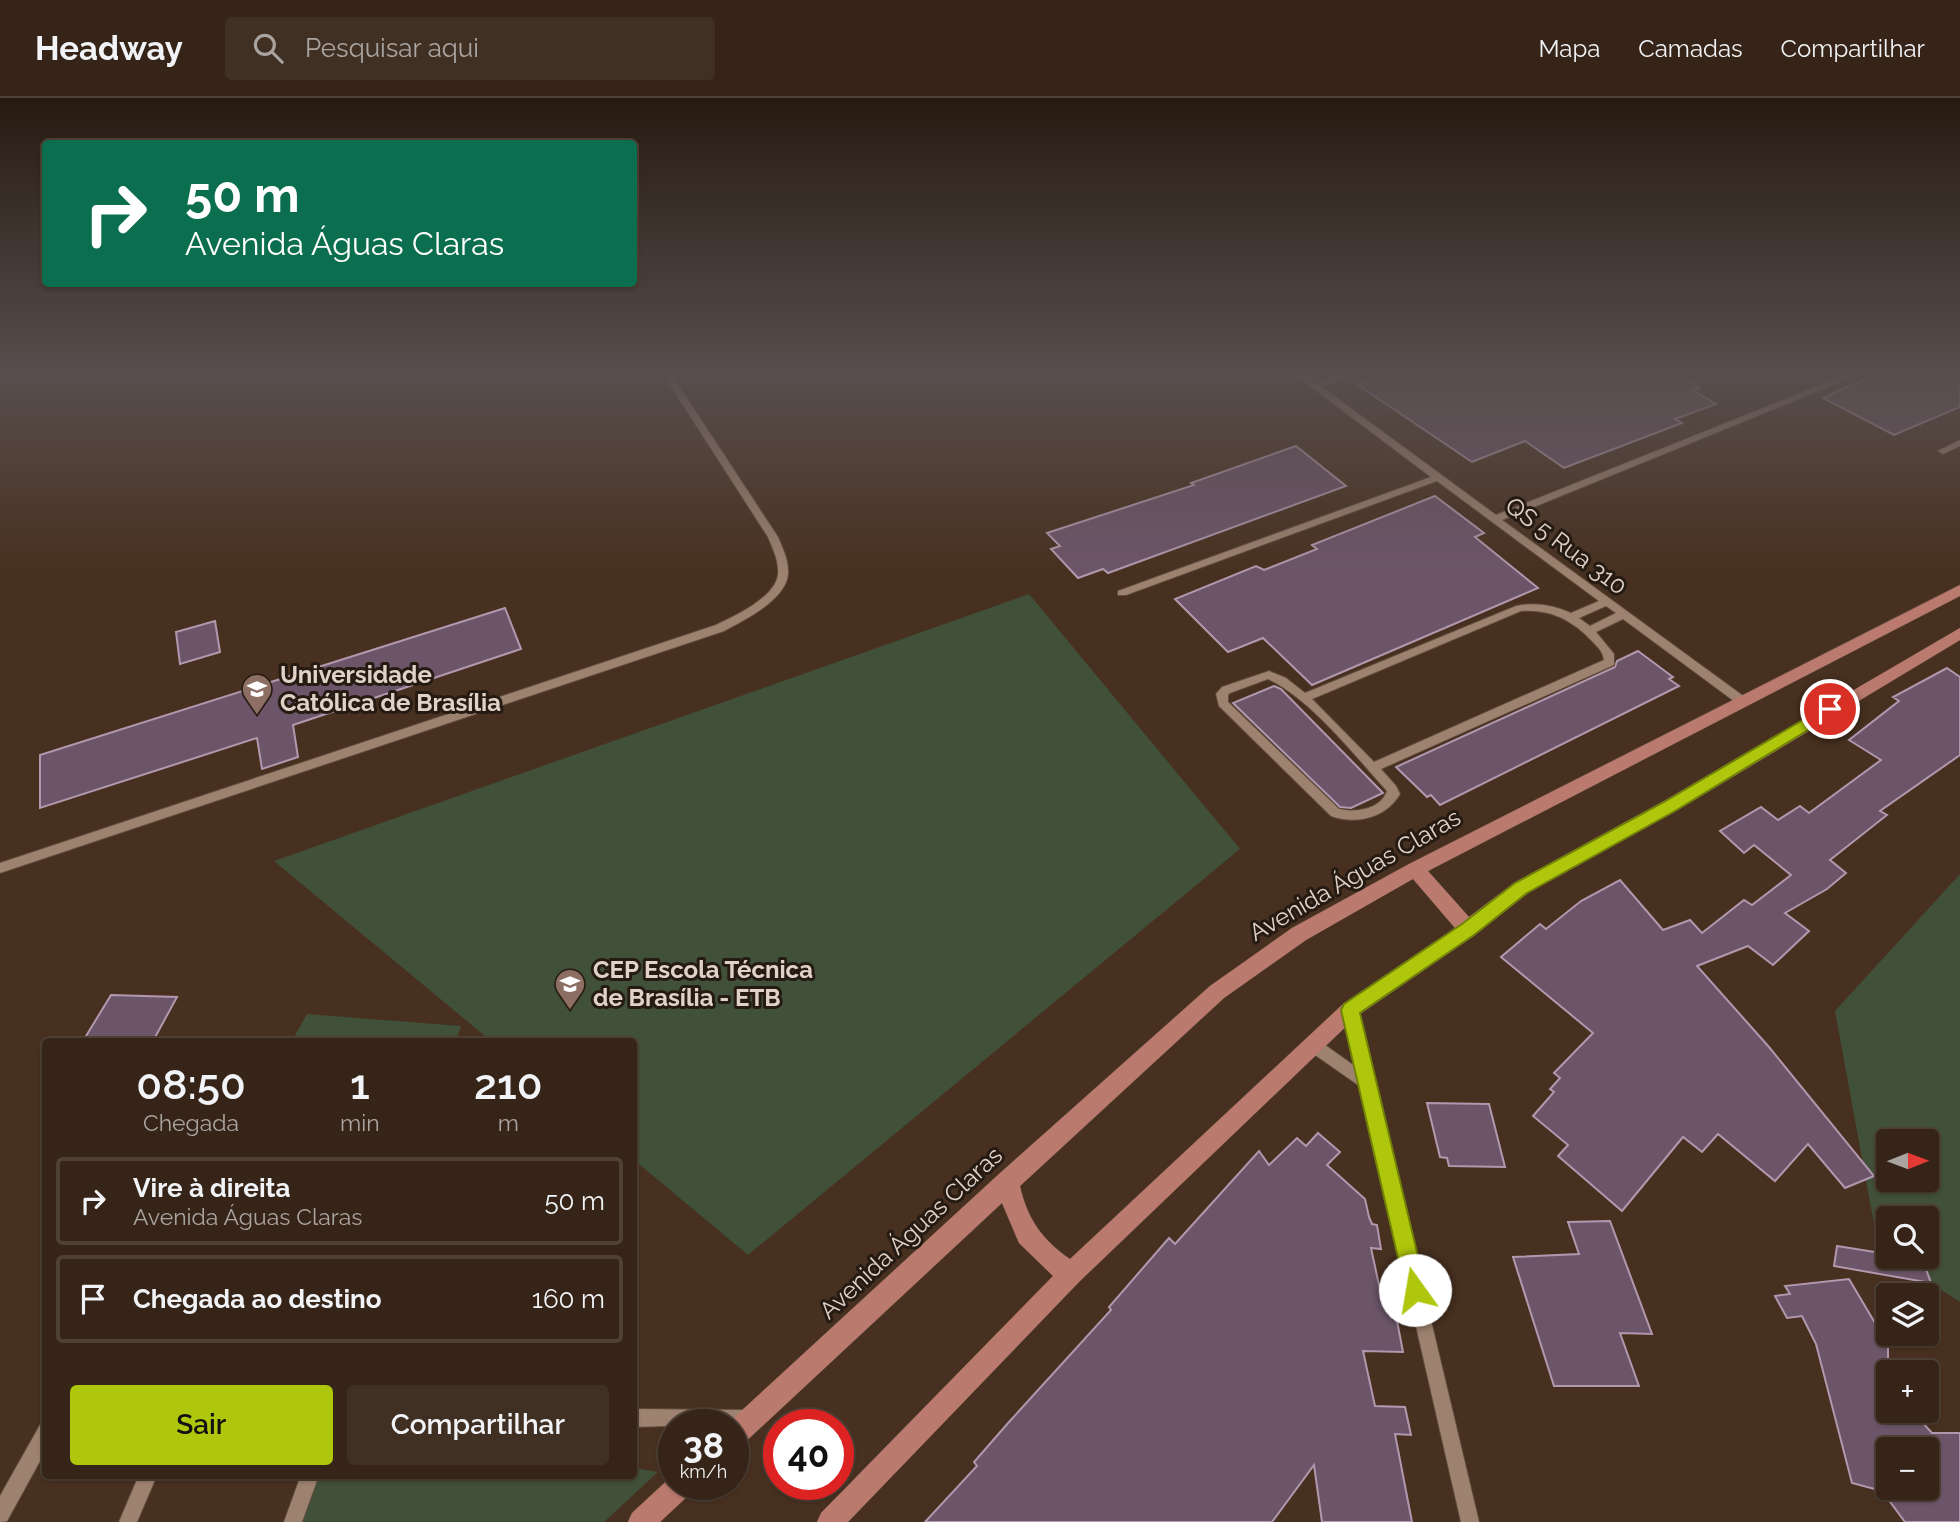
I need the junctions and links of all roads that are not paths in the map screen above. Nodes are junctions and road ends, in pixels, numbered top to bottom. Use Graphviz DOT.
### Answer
graph roads {
  1 [pos="710,440"];
  2 [pos="1389,440"];
  3 [pos="1691,440"];
  4 [pos="1960,443"];
  5 [pos="1943,451"];
  6 [pos="1439,477"];
  7 [pos="1495,519"];
  8 [pos="1960,590"];
  9 [pos="1122,593"];
  10 [pos="1606,602"];
  11 [pos="1623,614"];
  12 [pos="1572,617"];
  13 [pos="1589,631"];
  14 [pos="1960,633"];
  15 [pos="1303,698"];
  16 [pos="1742,701"];
  17 [pos="1371,768"];
  18 [pos="0,868"];
  19 [pos="1415,869"];
  20 [pos="1468,929"];
  21 [pos="1350,1010"];
  22 [pos="1313,1045"];
  23 [pos="1368,1084"];
  24 [pos="1008,1181"];
  25 [pos="1070,1274"];
  26 [pos="637,1418"];
  27 [pos="658,1420"];
  28 [pos="749,1421"];
  29 [pos="42,1437"];
  30 [pos="146,1479"];
  31 [pos="309,1479"];
  32 [pos="665,1500"];
  33 [pos="0,1514"];
  34 [pos="128,1522"];
  35 [pos="293,1522"];
  36 [pos="641,1522"];
  37 [pos="830,1522"];
  38 [pos="1470,1522"];
  1 -- 18 [label="street"];
  2 -- 6 [label="street, QS 5 Rua 310"];
  3 -- 7 [label="street"];
  4 -- 5 [label="street"];
  6 -- 7 [label="street, QS 5 Rua 310"];
  6 -- 9 [label="street"];
  7 -- 10 [label="street, QS 5 Rua 310"];
  8 -- 16 [label="main road, Avenida Águas Claras"];
  10 -- 11 [label="street, QS 5 Rua 310"];
  10 -- 12 [label="street"];
  11 -- 13 [label="street"];
  11 -- 16 [label="street, QS 5 Rua 310"];
  12 -- 13 [label="street"];
  12 -- 15 [label="street"];
  13 -- 17 [label="street"];
  14 -- 20 [label="main road"];
  15 -- 17 [label="street"];
  15 -- 17 [label="street"];
  16 -- 19 [label="main road, Avenida Águas Claras"];
  19 -- 20 [label="main road"];
  19 -- 24 [label="main road, Avenida Águas Claras"];
  20 -- 21 [label="main road"];
  21 -- 22 [label="main road"];
  21 -- 23 [label="street"];
  22 -- 23 [label="street"];
  22 -- 25 [label="main road"];
  23 -- 38 [label="street"];
  24 -- 25 [label="main road"];
  24 -- 28 [label="main road, Avenida Águas Claras"];
  25 -- 37 [label="main road"];
  26 -- 27 [label="street"];
  29 -- 33 [label="street"];
  30 -- 34 [label="street"];
  31 -- 35 [label="street"];
  32 -- 36 [label="main road"];
}
